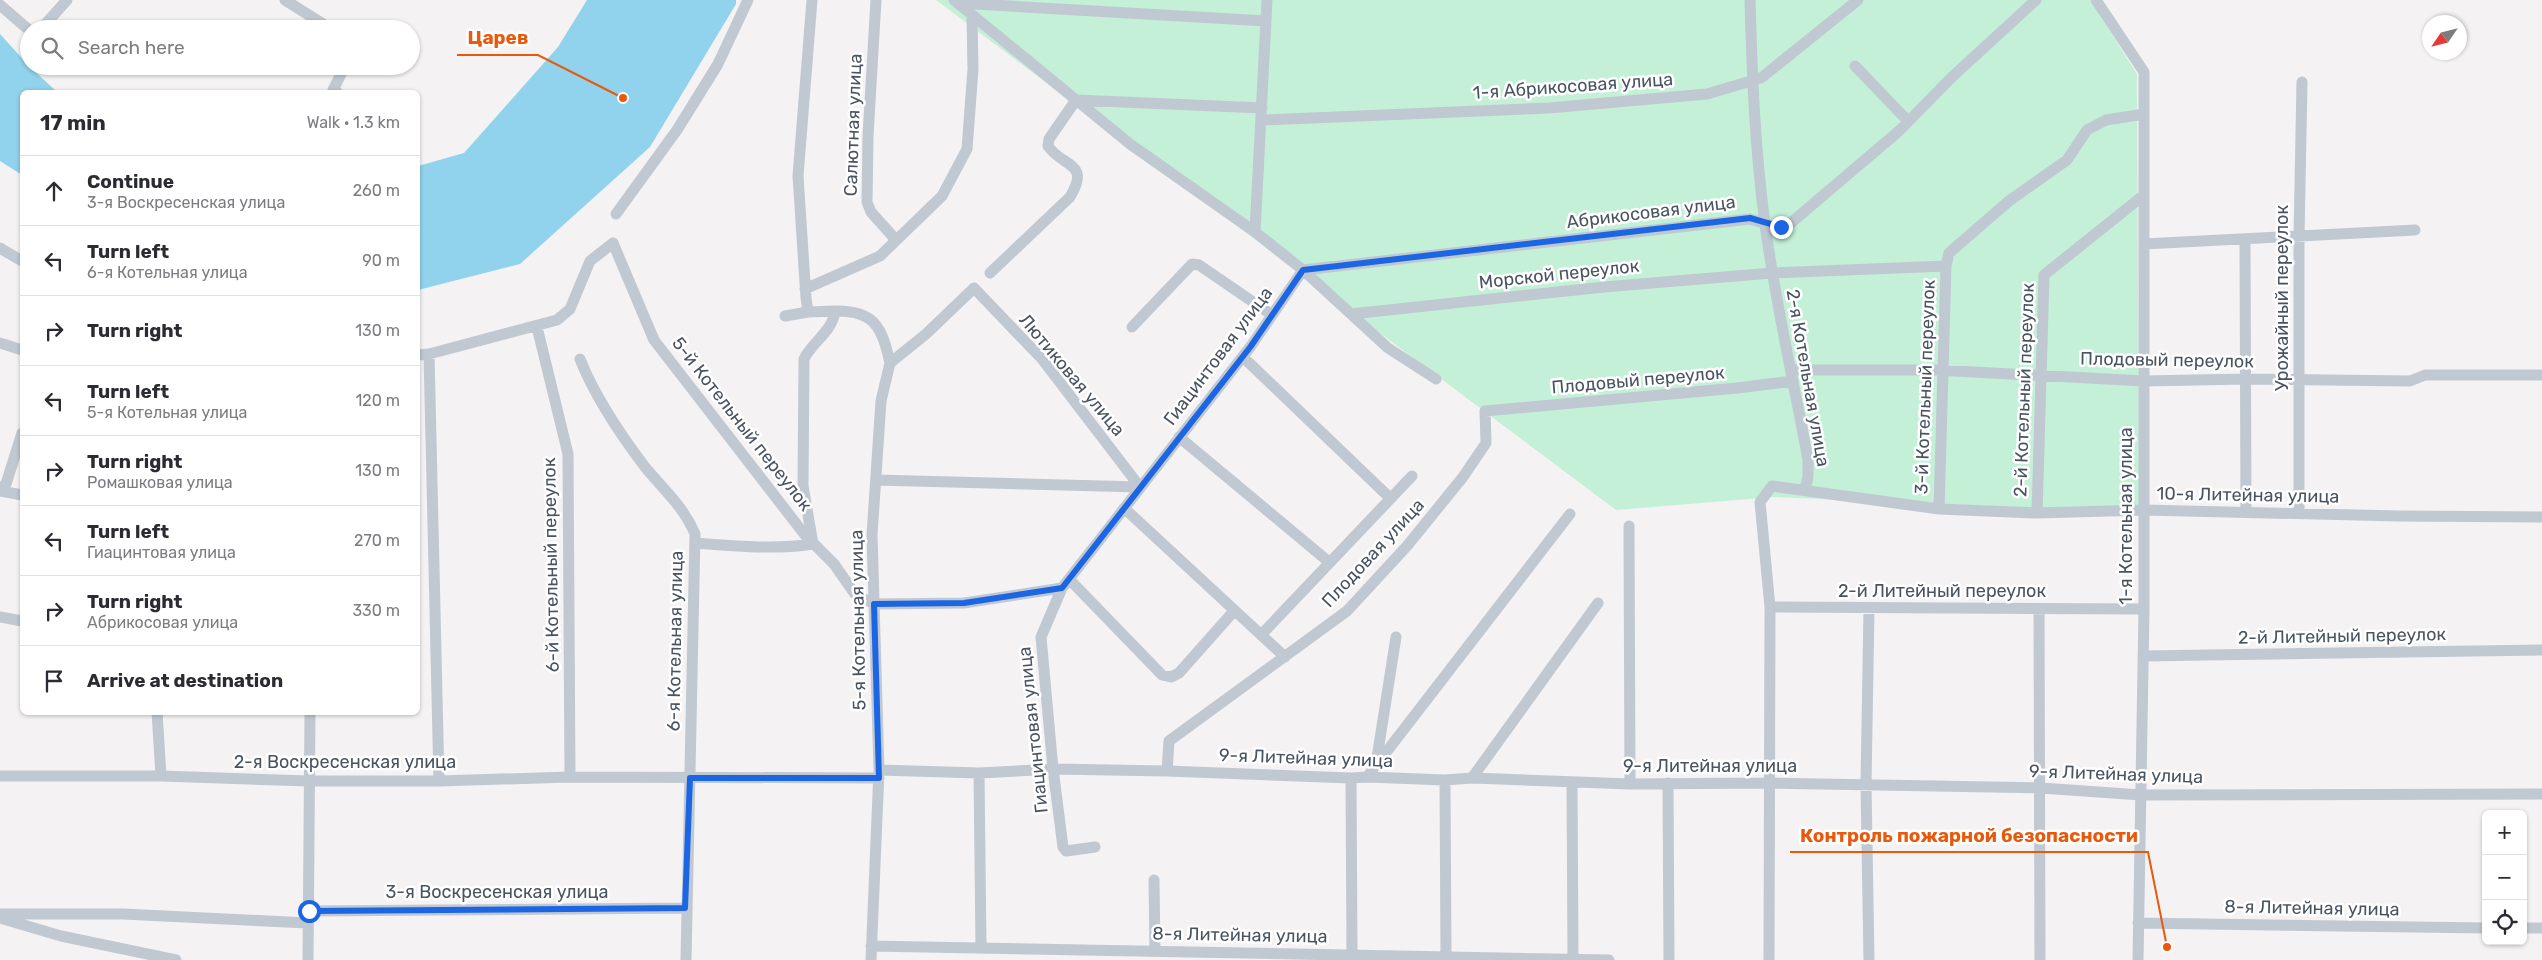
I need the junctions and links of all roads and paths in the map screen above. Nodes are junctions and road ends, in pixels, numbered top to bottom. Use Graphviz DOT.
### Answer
graph roads {
  1 [pos="66,0"];
  2 [pos="284,0"];
  3 [pos="748,0"];
  4 [pos="812,0"];
  5 [pos="876,0"];
  6 [pos="1267,0"];
  7 [pos="1750,0"];
  8 [pos="1858,0"];
  9 [pos="2036,0"];
  10 [pos="2096,0"];
  11 [pos="956,2"];
  12 [pos="0,5"];
  13 [pos="972,15"];
  14 [pos="49,20"];
  15 [pos="316,20"];
  16 [pos="1266,21"];
  17 [pos="20,22"];
  18 [pos="1855,66"];
  19 [pos="340,75"];
  20 [pos="1752,81"];
  21 [pos="2302,82"];
  22 [pos="333,90"];
  23 [pos="1076,100"];
  24 [pos="1262,114"];
  25 [pos="2144,114"];
  26 [pos="1908,121"];
  27 [pos="2144,195"];
  28 [pos="616,214"];
  29 [pos="1764,223"];
  30 [pos="2415,230"];
  31 [pos="1255,232"];
  32 [pos="2299,238"];
  33 [pos="896,240"];
  34 [pos="2245,241"];
  35 [pos="2144,244"];
  36 [pos="0,248"];
  37 [pos="20,260"];
  38 [pos="1946,266"];
  39 [pos="1303,270"];
  40 [pos="990,273"];
  41 [pos="1772,273"];
  42 [pos="805,289"];
  43 [pos="835,311"];
  44 [pos="808,312"];
  45 [pos="1350,314"];
  46 [pos="1272,315"];
  47 [pos="785,316"];
  48 [pos="536,327"];
  49 [pos="1132,327"];
  50 [pos="0,343"];
  51 [pos="20,349"];
  52 [pos="423,355"];
  53 [pos="1243,356"];
  54 [pos="580,359"];
  55 [pos="890,363"];
  56 [pos="1943,370"];
  57 [pos="1792,375"];
  58 [pos="2041,375"];
  59 [pos="2542,375"];
  60 [pos="2246,379"];
  61 [pos="1436,380"];
  62 [pos="2300,380"];
  63 [pos="2144,381"];
  64 [pos="1485,411"];
  65 [pos="1179,437"];
  66 [pos="20,439"];
  67 [pos="1412,476"];
  68 [pos="876,480"];
  69 [pos="1140,487"];
  70 [pos="0,489"];
  71 [pos="1805,490"];
  72 [pos="20,494"];
  73 [pos="1390,498"];
  74 [pos="1124,508"];
  75 [pos="1939,509"];
  76 [pos="2144,510"];
  77 [pos="2246,512"];
  78 [pos="2037,513"];
  79 [pos="1570,514"];
  80 [pos="2299,514"];
  81 [pos="2542,517"];
  82 [pos="1630,526"];
  83 [pos="695,544"];
  84 [pos="813,544"];
  85 [pos="1329,562"];
  86 [pos="1065,584"];
  87 [pos="1598,603"];
  88 [pos="874,604"];
  89 [pos="1770,608"];
  90 [pos="1869,608"];
  91 [pos="2039,609"];
  92 [pos="2144,609"];
  93 [pos="1234,611"];
  94 [pos="0,616"];
  95 [pos="20,621"];
  96 [pos="1261,635"];
  97 [pos="1396,637"];
  98 [pos="2542,650"];
  99 [pos="2143,656"];
  100 [pos="1285,657"];
  101 [pos="157,715"];
  102 [pos="310,715"];
  103 [pos="1376,766"];
  104 [pos="1053,769"];
  105 [pos="1168,771"];
  106 [pos="979,773"];
  107 [pos="879,774"];
  108 [pos="0,776"];
  109 [pos="161,776"];
  110 [pos="570,777"];
  111 [pos="1367,777"];
  112 [pos="690,778"];
  113 [pos="1351,778"];
  114 [pos="1472,778"];
  115 [pos="1445,780"];
  116 [pos="310,781"];
  117 [pos="439,781"];
  118 [pos="1668,782"];
  119 [pos="1572,783"];
  120 [pos="1768,783"];
  121 [pos="1630,784"];
  122 [pos="1866,785"];
  123 [pos="2041,788"];
  124 [pos="2542,794"];
  125 [pos="2140,795"];
  126 [pos="1095,847"];
  127 [pos="1154,880"];
  128 [pos="685,908"];
  129 [pos="309,911"];
  130 [pos="0,916"];
  131 [pos="308,923"];
  132 [pos="2138,923"];
  133 [pos="2482,928"];
  134 [pos="2527,928"];
  135 [pos="2542,928"];
  136 [pos="872,946"];
  137 [pos="981,948"];
  138 [pos="1155,951"];
  139 [pos="1352,954"];
  140 [pos="1446,956"];
  141 [pos="1252,957"];
  142 [pos="1573,959"];
  143 [pos="176,960"];
  144 [pos="308,960"];
  145 [pos="686,960"];
  146 [pos="871,960"];
  147 [pos="1609,960"];
  148 [pos="1669,960"];
  149 [pos="1769,960"];
  150 [pos="1868,960"];
  151 [pos="2040,960"];
  152 [pos="2138,960"];
  1 -- 14 [label="street"];
  2 -- 15 [label="street"];
  3 -- 28 [label="street"];
  4 -- 42 [label="street"];
  5 -- 33 [label="street, Салютная улица"];
  6 -- 16 [label="street"];
  7 -- 20 [label="street, 2-я Котельная улица"];
  8 -- 20 [label="street, 1-я Абрикосовая улица"];
  9 -- 26 [label="street, Абрикосовая улица"];
  10 -- 25 [label="street, 1-я Котельная улица"];
  11 -- 13 [label="street"];
  11 -- 16 [label="street"];
  12 -- 17 [label="street"];
  13 -- 23 [label="street"];
  13 -- 33 [label="street"];
  16 -- 24 [label="street"];
  18 -- 26 [label="street"];
  19 -- 22 [label="street"];
  20 -- 24 [label="street, 1-я Абрикосовая улица"];
  20 -- 29 [label="street, 2-я Котельная улица"];
  21 -- 32 [label="street, Урожайный переулок"];
  23 -- 24 [label="street, 1-я Абрикосовая улица"];
  23 -- 31 [label="street"];
  23 -- 40 [label="street"];
  24 -- 31 [label="street"];
  25 -- 27 [label="street, 1-я Котельная улица"];
  25 -- 38 [label="street"];
  26 -- 29 [label="street, Абрикосовая улица"];
  27 -- 35 [label="street, 1-я Котельная улица"];
  27 -- 58 [label="street, 2-й Котельный переулок"];
  29 -- 39 [label="street, Абрикосовая улица"];
  29 -- 41 [label="street, 2-я Котельная улица"];
  30 -- 32 [label="street"];
  31 -- 39 [label="street"];
  32 -- 34 [label="street"];
  32 -- 62 [label="street, Урожайный переулок"];
  33 -- 42 [label="street"];
  34 -- 35 [label="street"];
  34 -- 60 [label="street"];
  35 -- 63 [label="street, 1-я Котельная улица"];
  36 -- 37 [label="street"];
  38 -- 41 [label="street, Морской переулок"];
  38 -- 56 [label="street, 3-й Котельный переулок"];
  39 -- 45 [label="street"];
  39 -- 46 [label="street, Гиацинтовая улица"];
  41 -- 45 [label="street, Морской переулок"];
  41 -- 57 [label="street, 2-я Котельная улица"];
  42 -- 44 [label="street"];
  43 -- 44 [label="street"];
  43 -- 55 [label="street"];
  43 -- 84 [label="street"];
  44 -- 47 [label="street"];
  45 -- 61 [label="street"];
  46 -- 49 [label="street"];
  46 -- 53 [label="street, Гиацинтовая улица"];
  48 -- 52 [label="street"];
  48 -- 84 [label="street, 5-й Котельный переулок"];
  48 -- 110 [label="street, 6-й Котельный переулок"];
  50 -- 51 [label="street"];
  52 -- 117 [label="street"];
  53 -- 65 [label="street, Гиацинтовая улица"];
  53 -- 73 [label="street"];
  54 -- 83 [label="street, 6-я Котельная улица"];
  55 -- 68 [label="street, 5-я Котельная улица"];
  55 -- 69 [label="street, Лютиковая улица"];
  56 -- 57 [label="street, Плодовый переулок"];
  56 -- 58 [label="street, Плодовый переулок"];
  56 -- 75 [label="street, 3-й Котельный переулок"];
  57 -- 64 [label="street, Плодовый переулок"];
  57 -- 71 [label="street, 2-я Котельная улица"];
  58 -- 63 [label="street, Плодовый переулок"];
  58 -- 78 [label="street, 2-й Котельный переулок"];
  59 -- 62 [label="street, Плодовый переулок"];
  60 -- 62 [label="street, Плодовый переулок"];
  60 -- 63 [label="street, Плодовый переулок"];
  60 -- 77 [label="street"];
  62 -- 80 [label="street, Урожайный переулок"];
  63 -- 76 [label="street, 1-я Котельная улица"];
  64 -- 100 [label="street, Плодовая улица"];
  65 -- 69 [label="street, Гиацинтовая улица"];
  65 -- 85 [label="street"];
  66 -- 70 [label="street"];
  67 -- 73 [label="street"];
  68 -- 69 [label="street"];
  68 -- 88 [label="street, 5-я Котельная улица"];
  69 -- 74 [label="street, Гиацинтовая улица"];
  70 -- 72 [label="street"];
  71 -- 75 [label="street, 10-я Литейная улица"];
  71 -- 89 [label="street, 2-я Котельная улица"];
  73 -- 85 [label="street"];
  74 -- 86 [label="street, Гиацинтовая улица"];
  74 -- 93 [label="street"];
  75 -- 78 [label="street, 10-я Литейная улица"];
  76 -- 77 [label="street, 10-я Литейная улица"];
  76 -- 78 [label="street, 10-я Литейная улица"];
  76 -- 92 [label="street, 1-я Котельная улица"];
  77 -- 80 [label="street, 10-я Литейная улица"];
  79 -- 103 [label="street"];
  80 -- 81 [label="street, 10-я Литейная улица"];
  82 -- 121 [label="street"];
  83 -- 84 [label="street"];
  83 -- 112 [label="street, 6-я Котельная улица"];
  84 -- 88 [label="street, 5-й Котельный переулок"];
  85 -- 96 [label="street"];
  86 -- 88 [label="street"];
  86 -- 93 [label="street"];
  86 -- 104 [label="street, Гиацинтовая улица"];
  87 -- 114 [label="street"];
  88 -- 107 [label="street, 5-я Котельная улица"];
  89 -- 90 [label="street, 2-й Литейный переулок"];
  89 -- 120 [label="street, 2-я Котельная улица"];
  90 -- 91 [label="street, 2-й Литейный переулок"];
  90 -- 122 [label="street"];
  91 -- 92 [label="street, 2-й Литейный переулок"];
  91 -- 123 [label="street"];
  92 -- 99 [label="street, 1-я Котельная улица"];
  93 -- 96 [label="street"];
  94 -- 95 [label="street"];
  96 -- 100 [label="street"];
  97 -- 103 [label="street"];
  98 -- 99 [label="street, 2-й Литейный переулок"];
  99 -- 125 [label="street, 1-я Котельная улица"];
  100 -- 105 [label="street, Плодовая улица"];
  101 -- 109 [label="street"];
  102 -- 116 [label="street"];
  103 -- 111 [label="street"];
  104 -- 105 [label="street, 9-я Литейная улица"];
  104 -- 106 [label="street, 9-я Литейная улица"];
  104 -- 126 [label="street, Гиацинтовая улица"];
  105 -- 113 [label="street, 9-я Литейная улица"];
  106 -- 107 [label="street, 9-я Литейная улица"];
  106 -- 137 [label="street"];
  107 -- 112 [label="street, 9-я Литейная улица"];
  107 -- 136 [label="street, 5-я Котельная улица"];
  108 -- 109 [label="street, 2-я Воскресенская улица"];
  109 -- 116 [label="street, 2-я Воскресенская улица"];
  110 -- 112 [label="street, 2-я Воскресенская улица"];
  110 -- 117 [label="street, 2-я Воскресенская улица"];
  111 -- 113 [label="street, 9-я Литейная улица"];
  111 -- 115 [label="street, 9-я Литейная улица"];
  112 -- 128 [label="street, 6-я Котельная улица"];
  113 -- 139 [label="street"];
  114 -- 115 [label="street, 9-я Литейная улица"];
  114 -- 119 [label="street, 9-я Литейная улица"];
  115 -- 140 [label="street"];
  116 -- 117 [label="street, 2-я Воскресенская улица"];
  116 -- 129 [label="street"];
  118 -- 120 [label="street, 9-я Литейная улица"];
  118 -- 121 [label="street, 9-я Литейная улица"];
  118 -- 148 [label="street"];
  119 -- 121 [label="street, 9-я Литейная улица"];
  119 -- 142 [label="street"];
  120 -- 122 [label="street, 9-я Литейная улица"];
  120 -- 149 [label="street, 2-я Котельная улица"];
  122 -- 123 [label="street, 9-я Литейная улица"];
  122 -- 150 [label="street"];
  123 -- 125 [label="street, 9-я Литейная улица"];
  123 -- 151 [label="street"];
  124 -- 125 [label="street, 9-я Литейная улица"];
  125 -- 132 [label="street, 1-я Котельная улица"];
  127 -- 138 [label="street"];
  128 -- 129 [label="street, 3-я Воскресенская улица"];
  128 -- 145 [label="street, 6-я Котельная улица"];
  129 -- 131 [label="street"];
  130 -- 131 [label="street"];
  130 -- 143 [label="street"];
  131 -- 144 [label="street"];
  132 -- 133 [label="street, 8-я Литейная улица"];
  132 -- 152 [label="street, 1-я Котельная улица"];
  134 -- 135 [label="street"];
  136 -- 137 [label="street, 8-я Литейная улица"];
  136 -- 146 [label="street, 5-я Котельная улица"];
  137 -- 138 [label="street, 8-я Литейная улица"];
  138 -- 141 [label="street, 8-я Литейная улица"];
  139 -- 140 [label="street, 8-я Литейная улица"];
  139 -- 141 [label="street, 8-я Литейная улица"];
  140 -- 142 [label="street, 8-я Литейная улица"];
  142 -- 147 [label="street, 8-я Литейная улица"];
}
